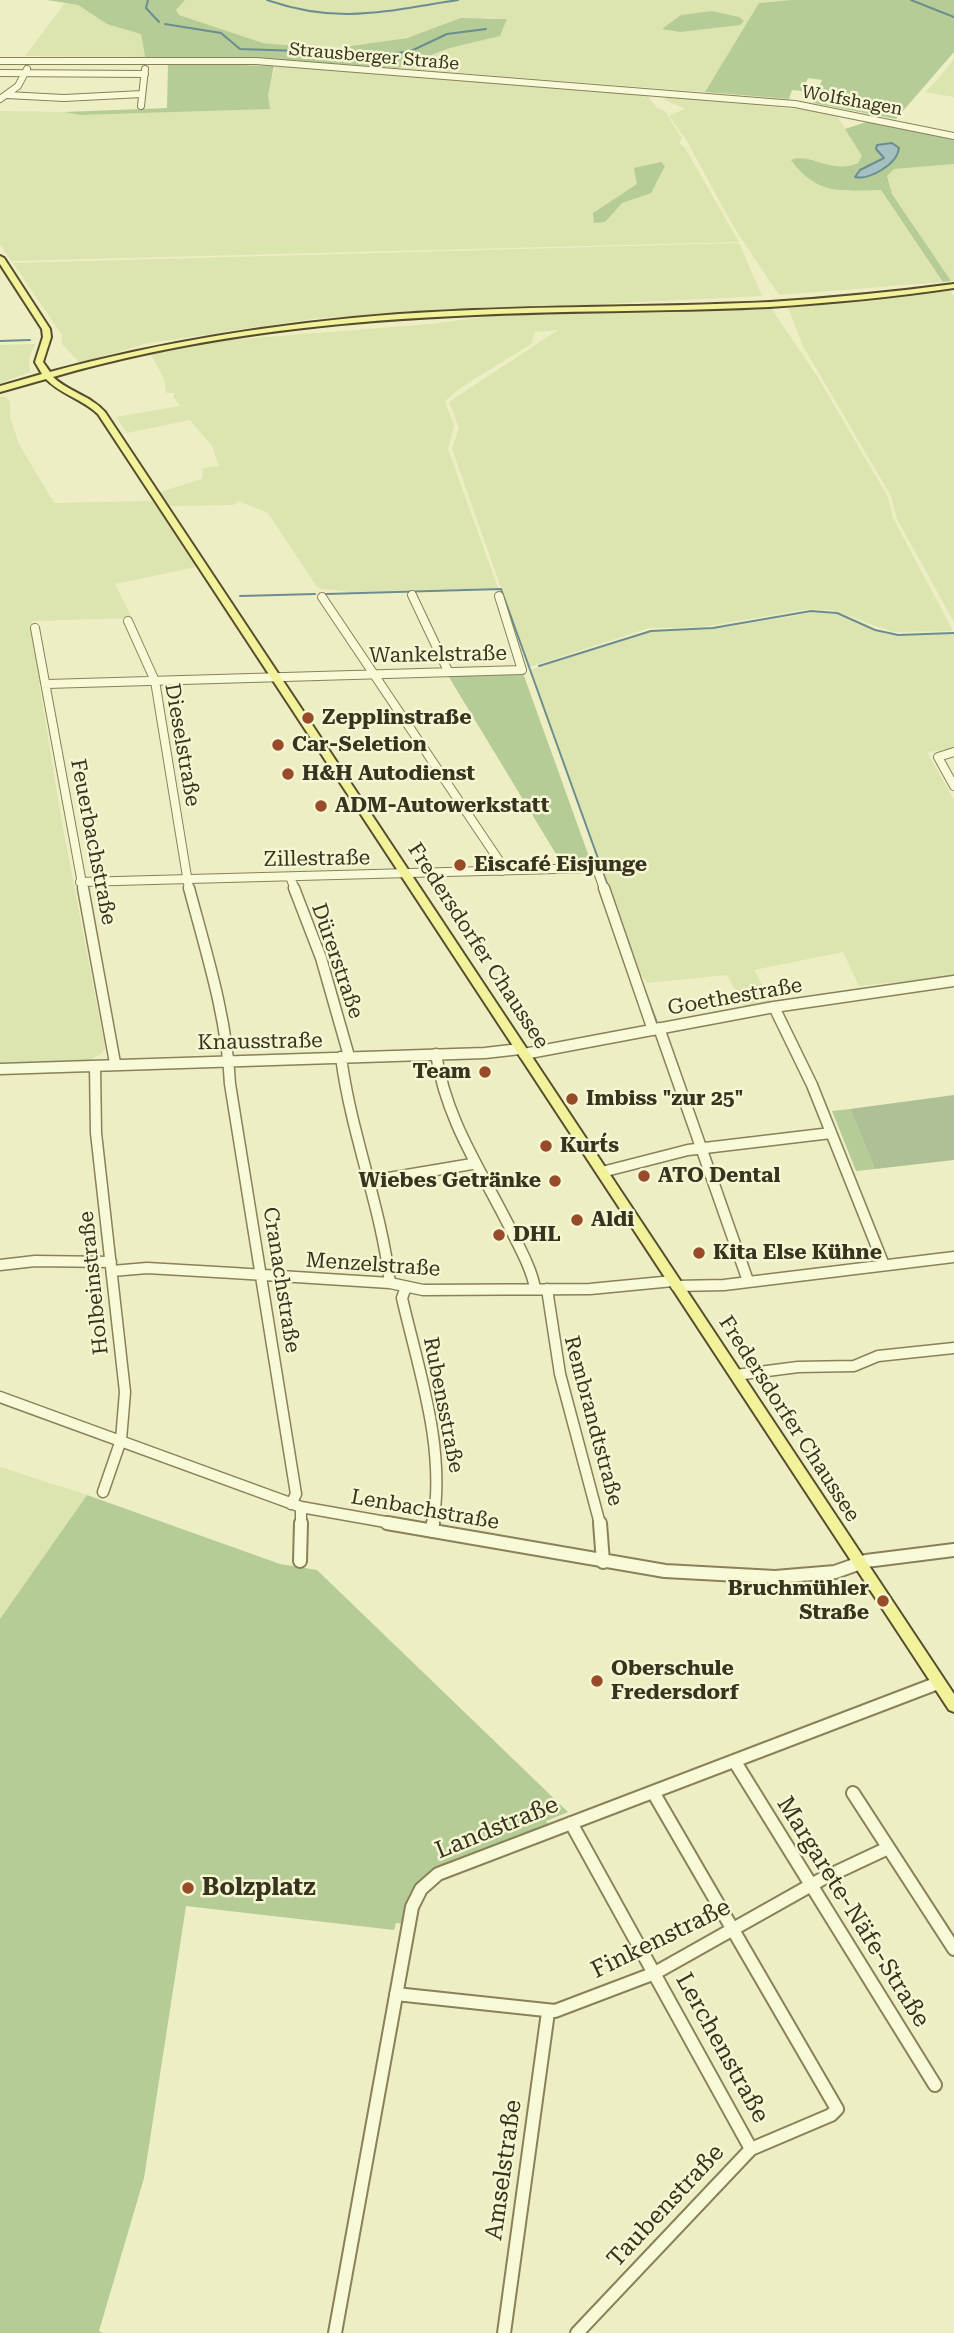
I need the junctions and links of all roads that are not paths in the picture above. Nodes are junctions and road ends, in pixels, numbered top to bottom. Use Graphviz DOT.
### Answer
graph roads {
  1 [pos="0,61"];
  2 [pos="30,62"];
  3 [pos="146,62"];
  4 [pos="25,73"];
  5 [pos="0,74"];
  6 [pos="145,74"];
  7 [pos="142,94"];
  8 [pos="7,95"];
  9 [pos="0,99"];
  10 [pos="745,100"];
  11 [pos="141,106"];
  12 [pos="954,135"];
  13 [pos="0,258"];
  14 [pos="954,286"];
  15 [pos="46,375"];
  16 [pos="0,390"];
  17 [pos="412,595"];
  18 [pos="499,596"];
  19 [pos="323,597"];
  20 [pos="128,621"];
  21 [pos="35,628"];
  22 [pos="448,671"];
  23 [pos="372,674"];
  24 [pos="276,677"];
  25 [pos="155,681"];
  26 [pos="47,684"];
  27 [pos="954,752"];
  28 [pos="954,786"];
  29 [pos="502,871"];
  30 [pos="406,874"];
  31 [pos="290,877"];
  32 [pos="188,879"];
  33 [pos="80,882"];
  34 [pos="954,981"];
  35 [pos="774,1007"];
  36 [pos="656,1029"];
  37 [pos="522,1051"];
  38 [pos="436,1054"];
  39 [pos="345,1057"];
  40 [pos="229,1060"];
  41 [pos="115,1063"];
  42 [pos="95,1066"];
  43 [pos="0,1069"];
  44 [pos="831,1133"];
  45 [pos="701,1148"];
  46 [pos="472,1164"];
  47 [pos="602,1172"];
  48 [pos="371,1181"];
  49 [pos="954,1256"];
  50 [pos="0,1265"];
  51 [pos="884,1265"];
  52 [pos="112,1267"];
  53 [pos="260,1276"];
  54 [pos="748,1282"];
  55 [pos="390,1283"];
  56 [pos="674,1283"];
  57 [pos="406,1287"];
  58 [pos="541,1288"];
  59 [pos="954,1348"];
  60 [pos="736,1375"];
  61 [pos="0,1396"];
  62 [pos="121,1440"];
  63 [pos="103,1492"];
  64 [pos="296,1506"];
  65 [pos="432,1531"];
  66 [pos="954,1550"];
  67 [pos="300,1561"];
  68 [pos="603,1562"];
  69 [pos="859,1564"];
  70 [pos="906,1636"];
  71 [pos="938,1683"];
  72 [pos="954,1706"];
  73 [pos="734,1762"];
  74 [pos="653,1792"];
  75 [pos="853,1793"];
  76 [pos="571,1822"];
  77 [pos="888,1848"];
  78 [pos="813,1885"];
  79 [pos="734,1930"];
  80 [pos="954,1949"];
  81 [pos="655,1973"];
  82 [pos="396,1994"];
  83 [pos="548,2012"];
  84 [pos="935,2085"];
  85 [pos="751,2149"];
  86 [pos="335,2333"];
  87 [pos="504,2333"];
  88 [pos="577,2333"];
  1 -- 2 [label="street, Strausberger Straße"];
  2 -- 3 [label="street, Strausberger Straße"];
  2 -- 4 [label="street"];
  3 -- 6 [label="street"];
  3 -- 10 [label="street, Strausberger Straße"];
  4 -- 5 [label="street"];
  4 -- 6 [label="street"];
  4 -- 8 [label="street"];
  6 -- 7 [label="street"];
  7 -- 8 [label="street"];
  7 -- 11 [label="street"];
  8 -- 9 [label="street"];
  10 -- 12 [label="street, Wolfshagen"];
  13 -- 15 [label="main road"];
  14 -- 15 [label="main road"];
  15 -- 16 [label="main road"];
  15 -- 24 [label="main road, Fredersdorfer Chaussee"];
  17 -- 22 [label="street"];
  18 -- 22 [label="street, Wankelstraße"];
  19 -- 23 [label="street"];
  20 -- 25 [label="street, Dieselstraße"];
  21 -- 26 [label="street, Feuerbachstraße"];
  22 -- 23 [label="street, Wankelstraße"];
  23 -- 24 [label="street, Wankelstraße"];
  23 -- 29 [label="street"];
  24 -- 25 [label="street, Wankelstraße"];
  24 -- 30 [label="main road, Fredersdorfer Chaussee"];
  25 -- 26 [label="street, Wankelstraße"];
  25 -- 32 [label="street, Dieselstraße"];
  26 -- 33 [label="street, Feuerbachstraße"];
  27 -- 28 [label="street"];
  29 -- 30 [label="street, Zillestraße"];
  29 -- 36 [label="street, Zillestraße"];
  30 -- 31 [label="street, Zillestraße"];
  30 -- 37 [label="main road, Fredersdorfer Chaussee"];
  31 -- 32 [label="street, Zillestraße"];
  31 -- 39 [label="street, Dürerstraße"];
  32 -- 33 [label="street, Zillestraße"];
  32 -- 40 [label="street, Dieselstraße"];
  33 -- 41 [label="street, Feuerbachstraße"];
  34 -- 35 [label="street, Goethestraße"];
  35 -- 36 [label="street, Goethestraße"];
  35 -- 44 [label="street"];
  36 -- 37 [label="street, Goethestraße"];
  36 -- 45 [label="street"];
  37 -- 38 [label="street, Knausstraße"];
  37 -- 47 [label="main road, Fredersdorfer Chaussee"];
  38 -- 39 [label="street, Knausstraße"];
  38 -- 46 [label="street, Rembrandtstraße"];
  39 -- 40 [label="street, Knausstraße"];
  39 -- 48 [label="street"];
  40 -- 41 [label="street, Knausstraße"];
  40 -- 53 [label="street, Cranachstraße"];
  41 -- 42 [label="street, Knausstraße"];
  42 -- 43 [label="street, Knausstraße"];
  42 -- 52 [label="street, Holbeinstraße"];
  44 -- 45 [label="street"];
  44 -- 51 [label="street"];
  45 -- 47 [label="street"];
  45 -- 54 [label="street"];
  46 -- 48 [label="street"];
  46 -- 58 [label="street, Rembrandtstraße"];
  47 -- 56 [label="main road, Fredersdorfer Chaussee"];
  48 -- 55 [label="street"];
  49 -- 51 [label="street, Menzelstraße"];
  50 -- 52 [label="street, Menzelstraße"];
  51 -- 54 [label="street, Menzelstraße"];
  52 -- 53 [label="street, Menzelstraße"];
  52 -- 62 [label="street, Holbeinstraße"];
  53 -- 55 [label="street, Menzelstraße"];
  53 -- 64 [label="street, Cranachstraße"];
  54 -- 56 [label="street, Menzelstraße"];
  55 -- 57 [label="street, Menzelstraße"];
  56 -- 58 [label="street, Menzelstraße"];
  56 -- 60 [label="main road, Fredersdorfer Chaussee"];
  57 -- 58 [label="street, Menzelstraße"];
  57 -- 65 [label="street, Rubensstraße"];
  58 -- 68 [label="street, Rembrandtstraße"];
  59 -- 60 [label="street"];
  60 -- 69 [label="main road, Fredersdorfer Chaussee"];
  61 -- 62 [label="street, Lenbachstraße"];
  62 -- 63 [label="street, Holbeinstraße"];
  62 -- 64 [label="street, Lenbachstraße"];
  64 -- 65 [label="street, Lenbachstraße"];
  64 -- 67 [label="street, Cranachstraße"];
  65 -- 68 [label="street, Lenbachstraße"];
  66 -- 69 [label="street"];
  68 -- 69 [label="street, Lenbachstraße"];
  69 -- 70 [label="main road, Fredersdorfer Chaussee"];
  70 -- 71 [label="main road"];
  71 -- 72 [label="main road"];
  71 -- 73 [label="street, Landstraße"];
  73 -- 74 [label="street, Landstraße"];
  73 -- 78 [label="street, Margarete-Näfe-Straße"];
  74 -- 76 [label="street, Landstraße"];
  74 -- 79 [label="street"];
  75 -- 77 [label="street"];
  76 -- 81 [label="street, Lerchenstraße"];
  76 -- 82 [label="street, Landstraße"];
  77 -- 78 [label="street, Finkenstraße"];
  77 -- 80 [label="street"];
  78 -- 79 [label="street, Finkenstraße"];
  78 -- 84 [label="street, Margarete-Näfe-Straße"];
  79 -- 81 [label="street, Finkenstraße"];
  79 -- 85 [label="street, Taubenstraße"];
  81 -- 83 [label="street, Finkenstraße"];
  81 -- 85 [label="street, Lerchenstraße"];
  82 -- 83 [label="street, Finkenstraße"];
  82 -- 86 [label="street, Landstraße"];
  83 -- 87 [label="street, Amselstraße"];
  85 -- 88 [label="street, Taubenstraße"];
}
